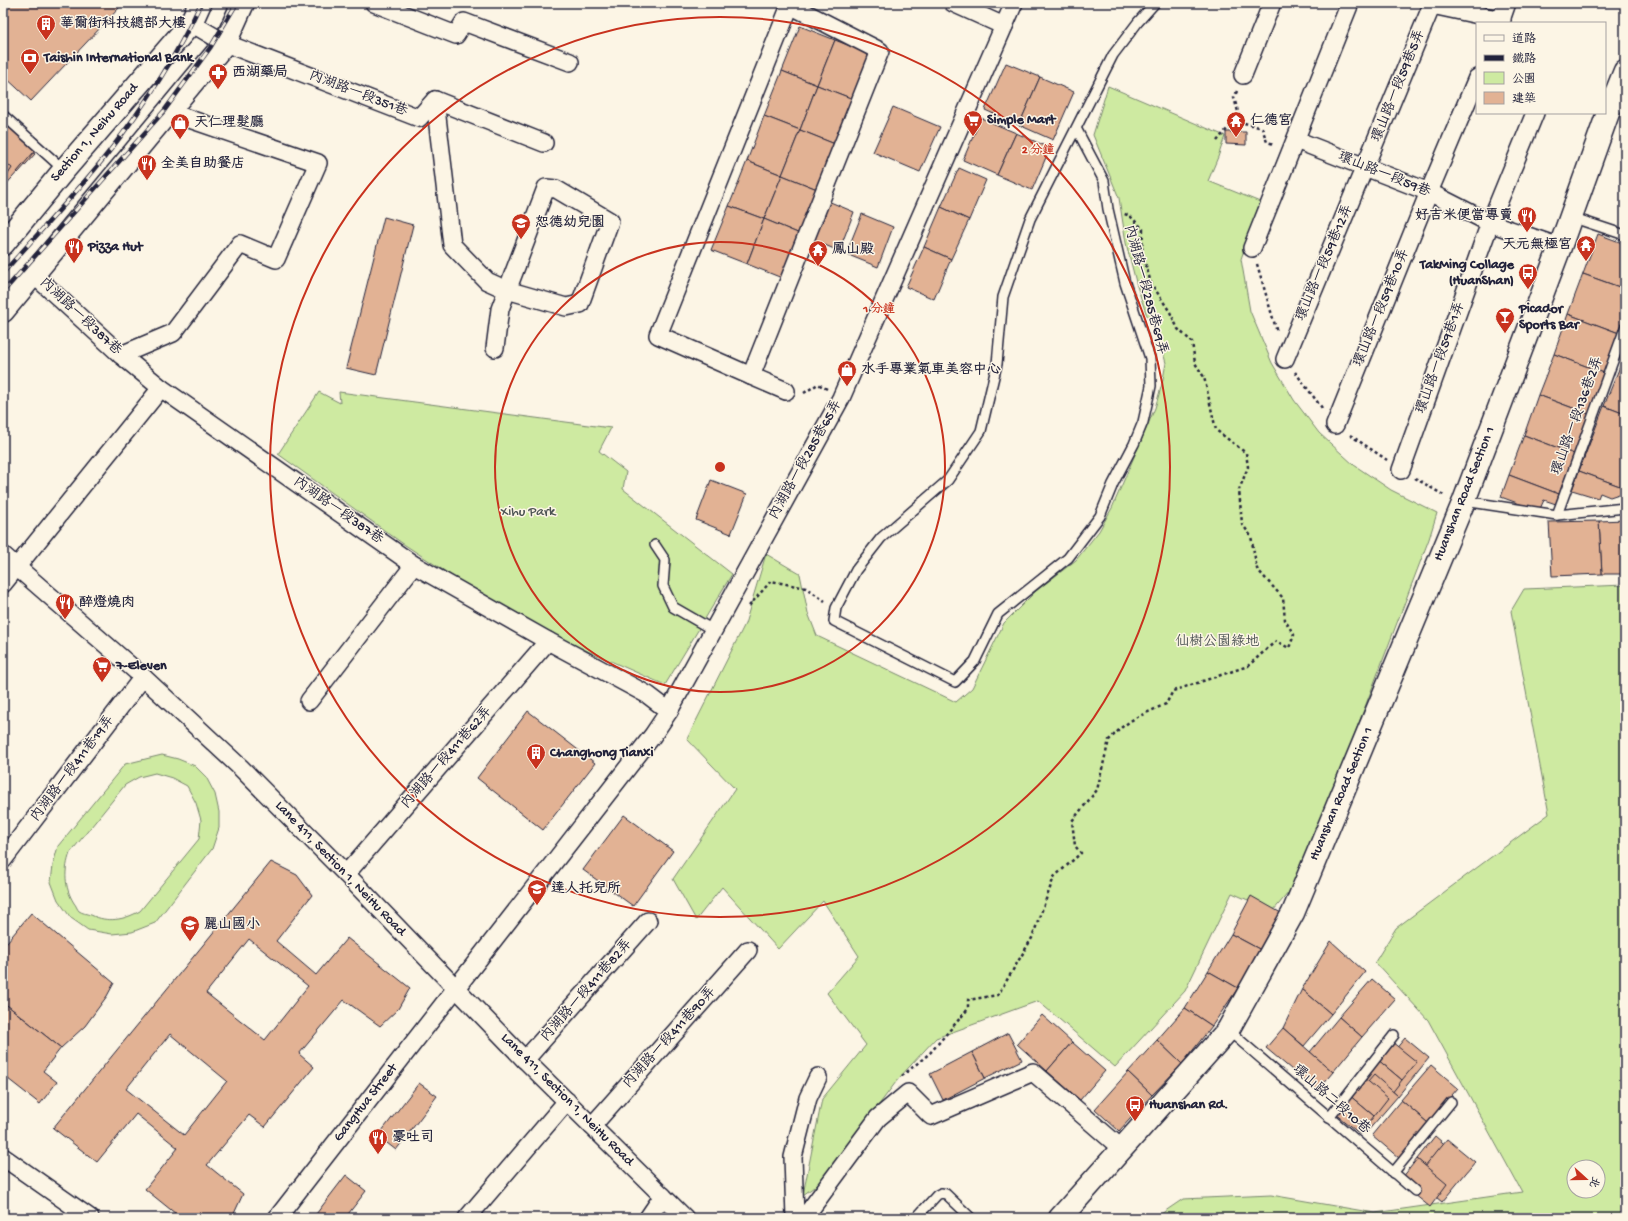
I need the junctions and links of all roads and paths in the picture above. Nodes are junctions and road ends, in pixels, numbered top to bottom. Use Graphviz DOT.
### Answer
graph roads {
  1 [pos="200,3"];
  2 [pos="243,3"];
  3 [pos="374,3"];
  4 [pos="953,3"];
  5 [pos="1014,3"];
  6 [pos="1155,3"];
  7 [pos="1272,3"];
  8 [pos="1350,3"];
  9 [pos="1507,3"];
  10 [pos="791,4"];
  11 [pos="1431,4"];
  12 [pos="1501,22"];
  13 [pos="191,23"];
  14 [pos="1004,26"];
  15 [pos="225,43"];
  16 [pos="570,62"];
  17 [pos="1625,71"];
  18 [pos="1243,75"];
  19 [pos="1476,80"];
  20 [pos="435,100"];
  21 [pos="169,112"];
  22 [pos="1535,114"];
  23 [pos="3,115"];
  24 [pos="1241,122"];
  25 [pos="1076,128"];
  26 [pos="1217,141"];
  27 [pos="544,143"];
  28 [pos="1294,146"];
  29 [pos="1366,167"];
  30 [pos="64,170"];
  31 [pos="1429,192"];
  32 [pos="1108,209"];
  33 [pos="1571,217"];
  34 [pos="1490,223"];
  35 [pos="1625,235"];
  36 [pos="3,244"];
  37 [pos="1560,246"];
  38 [pos="1252,248"];
  39 [pos="33,274"];
  40 [pos="507,290"];
  41 [pos="3,311"];
  42 [pos="1625,328"];
  43 [pos="495,348"];
  44 [pos="121,355"];
  45 [pos="1284,359"];
  46 [pos="752,376"];
  47 [pos="161,388"];
  48 [pos="793,394"];
  49 [pos="840,398"];
  50 [pos="1335,425"];
  51 [pos="1401,470"];
  52 [pos="1464,501"];
  53 [pos="1625,508"];
  54 [pos="1557,515"];
  55 [pos="655,545"];
  56 [pos="3,555"];
  57 [pos="414,565"];
  58 [pos="17,567"];
  59 [pos="3,584"];
  60 [pos="748,607"];
  61 [pos="836,608"];
  62 [pos="713,630"];
  63 [pos="548,641"];
  64 [pos="144,677"];
  65 [pos="309,701"];
  66 [pos="669,711"];
  67 [pos="3,860"];
  68 [pos="346,874"];
  69 [pos="648,921"];
  70 [pos="748,950"];
  71 [pos="456,988"];
  72 [pos="1228,1030"];
  73 [pos="1394,1035"];
  74 [pos="525,1060"];
  75 [pos="818,1077"];
  76 [pos="897,1079"];
  77 [pos="567,1102"];
  78 [pos="1451,1102"];
  79 [pos="1329,1118"];
  80 [pos="592,1126"];
  81 [pos="1122,1149"];
  82 [pos="3,1157"];
  83 [pos="1393,1173"];
  84 [pos="1414,1191"];
  85 [pos="663,1196"];
  86 [pos="86,1217"];
  87 [pos="277,1218"];
  88 [pos="467,1218"];
  89 [pos="648,1218"];
  90 [pos="685,1218"];
  91 [pos="794,1218"];
  92 [pos="804,1218"];
  93 [pos="916,1218"];
  94 [pos="970,1218"];
  95 [pos="1060,1218"];
  1 -- 13 [label="street, Section 1, Neihu Road"];
  2 -- 15 [label="street"];
  3 -- 16 [label="street"];
  4 -- 14 [label="street"];
  5 -- 14 [label="street, 內湖路一段285巷65弄"];
  6 -- 25 [label="lane"];
  7 -- 18 [label="street"];
  8 -- 28 [label="street"];
  9 -- 12 [label="street"];
  10 -- 46 [label="street"];
  10 -- 46 [label="street"];
  11 -- 12 [label="street, 環山路一段59巷5弄"];
  11 -- 29 [label="street, 環山路一段59巷5弄"];
  13 -- 15 [label="street, 內湖路一段351巷"];
  13 -- 30 [label="street, Section 1, Neihu Road"];
  14 -- 49 [label="street, 內湖路一段285巷65弄"];
  15 -- 20 [label="street, 內湖路一段351巷"];
  15 -- 21 [label="street"];
  17 -- 33 [label="street, Huanshan Road Section 1"];
  18 -- 24 [label="path"];
  19 -- 31 [label="street, 環山路一段59巷10弄"];
  20 -- 27 [label="street"];
  20 -- 40 [label="street"];
  21 -- 39 [label="street"];
  21 -- 44 [label="street"];
  22 -- 34 [label="street, 環山路一段59巷1弄"];
  23 -- 30 [label="lane"];
  24 -- 26 [label="path"];
  24 -- 28 [label="path"];
  25 -- 32 [label="lane, 內湖路一段285巷69弄"];
  25 -- 61 [label="lane"];
  28 -- 29 [label="street, 環山路一段59巷"];
  28 -- 38 [label="street"];
  29 -- 31 [label="street, 環山路一段59巷"];
  29 -- 45 [label="street, 環山路一段59巷12弄"];
  30 -- 36 [label="street, Section 1, Neihu Road"];
  31 -- 34 [label="street, 環山路一段59巷"];
  31 -- 50 [label="street, 環山路一段59巷10弄"];
  32 -- 61 [label="lane, 內湖路一段285巷69弄"];
  32 -- 76 [label="path"];
  33 -- 35 [label="lane"];
  33 -- 37 [label="street, Huanshan Road Section 1"];
  34 -- 37 [label="street, 環山路一段59巷"];
  34 -- 51 [label="street, 環山路一段59巷1弄"];
  37 -- 52 [label="street, Huanshan Road Section 1"];
  38 -- 45 [label="path"];
  39 -- 41 [label="street"];
  39 -- 44 [label="street, 內湖路一段387巷"];
  40 -- 40 [label="street"];
  40 -- 43 [label="street"];
  42 -- 54 [label="lane, 環山路一段136巷2弄"];
  44 -- 47 [label="street, 內湖路一段387巷"];
  45 -- 50 [label="path"];
  46 -- 48 [label="street"];
  47 -- 57 [label="street, 內湖路一段387巷"];
  47 -- 58 [label="street"];
  48 -- 49 [label="path"];
  49 -- 62 [label="street, 內湖路一段285巷65弄"];
  50 -- 51 [label="path"];
  51 -- 52 [label="path"];
  52 -- 54 [label="lane"];
  52 -- 72 [label="street, Huanshan Road Section 1"];
  53 -- 54 [label="lane"];
  55 -- 62 [label="lane"];
  56 -- 58 [label="street, Lane 411, Section 1, NeiHu Road"];
  57 -- 63 [label="street, 內湖路一段387巷"];
  57 -- 65 [label="street"];
  58 -- 59 [label="street"];
  58 -- 64 [label="street, Lane 411, Section 1, NeiHu Road"];
  60 -- 61 [label="path"];
  62 -- 66 [label="street, 內湖路一段285巷65弄"];
  63 -- 66 [label="street, 內湖路一段387巷"];
  63 -- 68 [label="street, 內湖路一段411巷62弄"];
  64 -- 67 [label="street, 內湖路一段411巷19弄"];
  64 -- 68 [label="street, Lane 411, Section 1, NeiHu Road"];
  66 -- 71 [label="street, GangHua Street"];
  68 -- 71 [label="street, Lane 411, Section 1, NeiHu Road"];
  69 -- 74 [label="street, 內湖路一段411巷82弄"];
  70 -- 80 [label="street, 內湖路一段411巷90弄"];
  71 -- 74 [label="street, Lane 411, Section 1, NeiHu Road"];
  71 -- 87 [label="street, GangHua Street"];
  72 -- 79 [label="lane, 環山路二段10巷"];
  72 -- 81 [label="street, Huanshan Road Section 1"];
  73 -- 79 [label="lane"];
  74 -- 77 [label="street, Lane 411, Section 1, NeiHu Road"];
  75 -- 91 [label="street"];
  77 -- 80 [label="street, Lane 411, Section 1, NeiHu Road"];
  77 -- 88 [label="street"];
  78 -- 83 [label="lane"];
  79 -- 83 [label="lane, 環山路二段10巷"];
  80 -- 85 [label="street, Lane 411, Section 1, NeiHu Road"];
  81 -- 92 [label="street"];
  81 -- 95 [label="street, Huanshan Road Section 1"];
  82 -- 86 [label="street"];
  83 -- 84 [label="lane, 環山路二段10巷"];
  85 -- 89 [label="street"];
  85 -- 90 [label="street, Lane 411, Section 1, NeiHu Road"];
  93 -- 94 [label="lane"];
}
